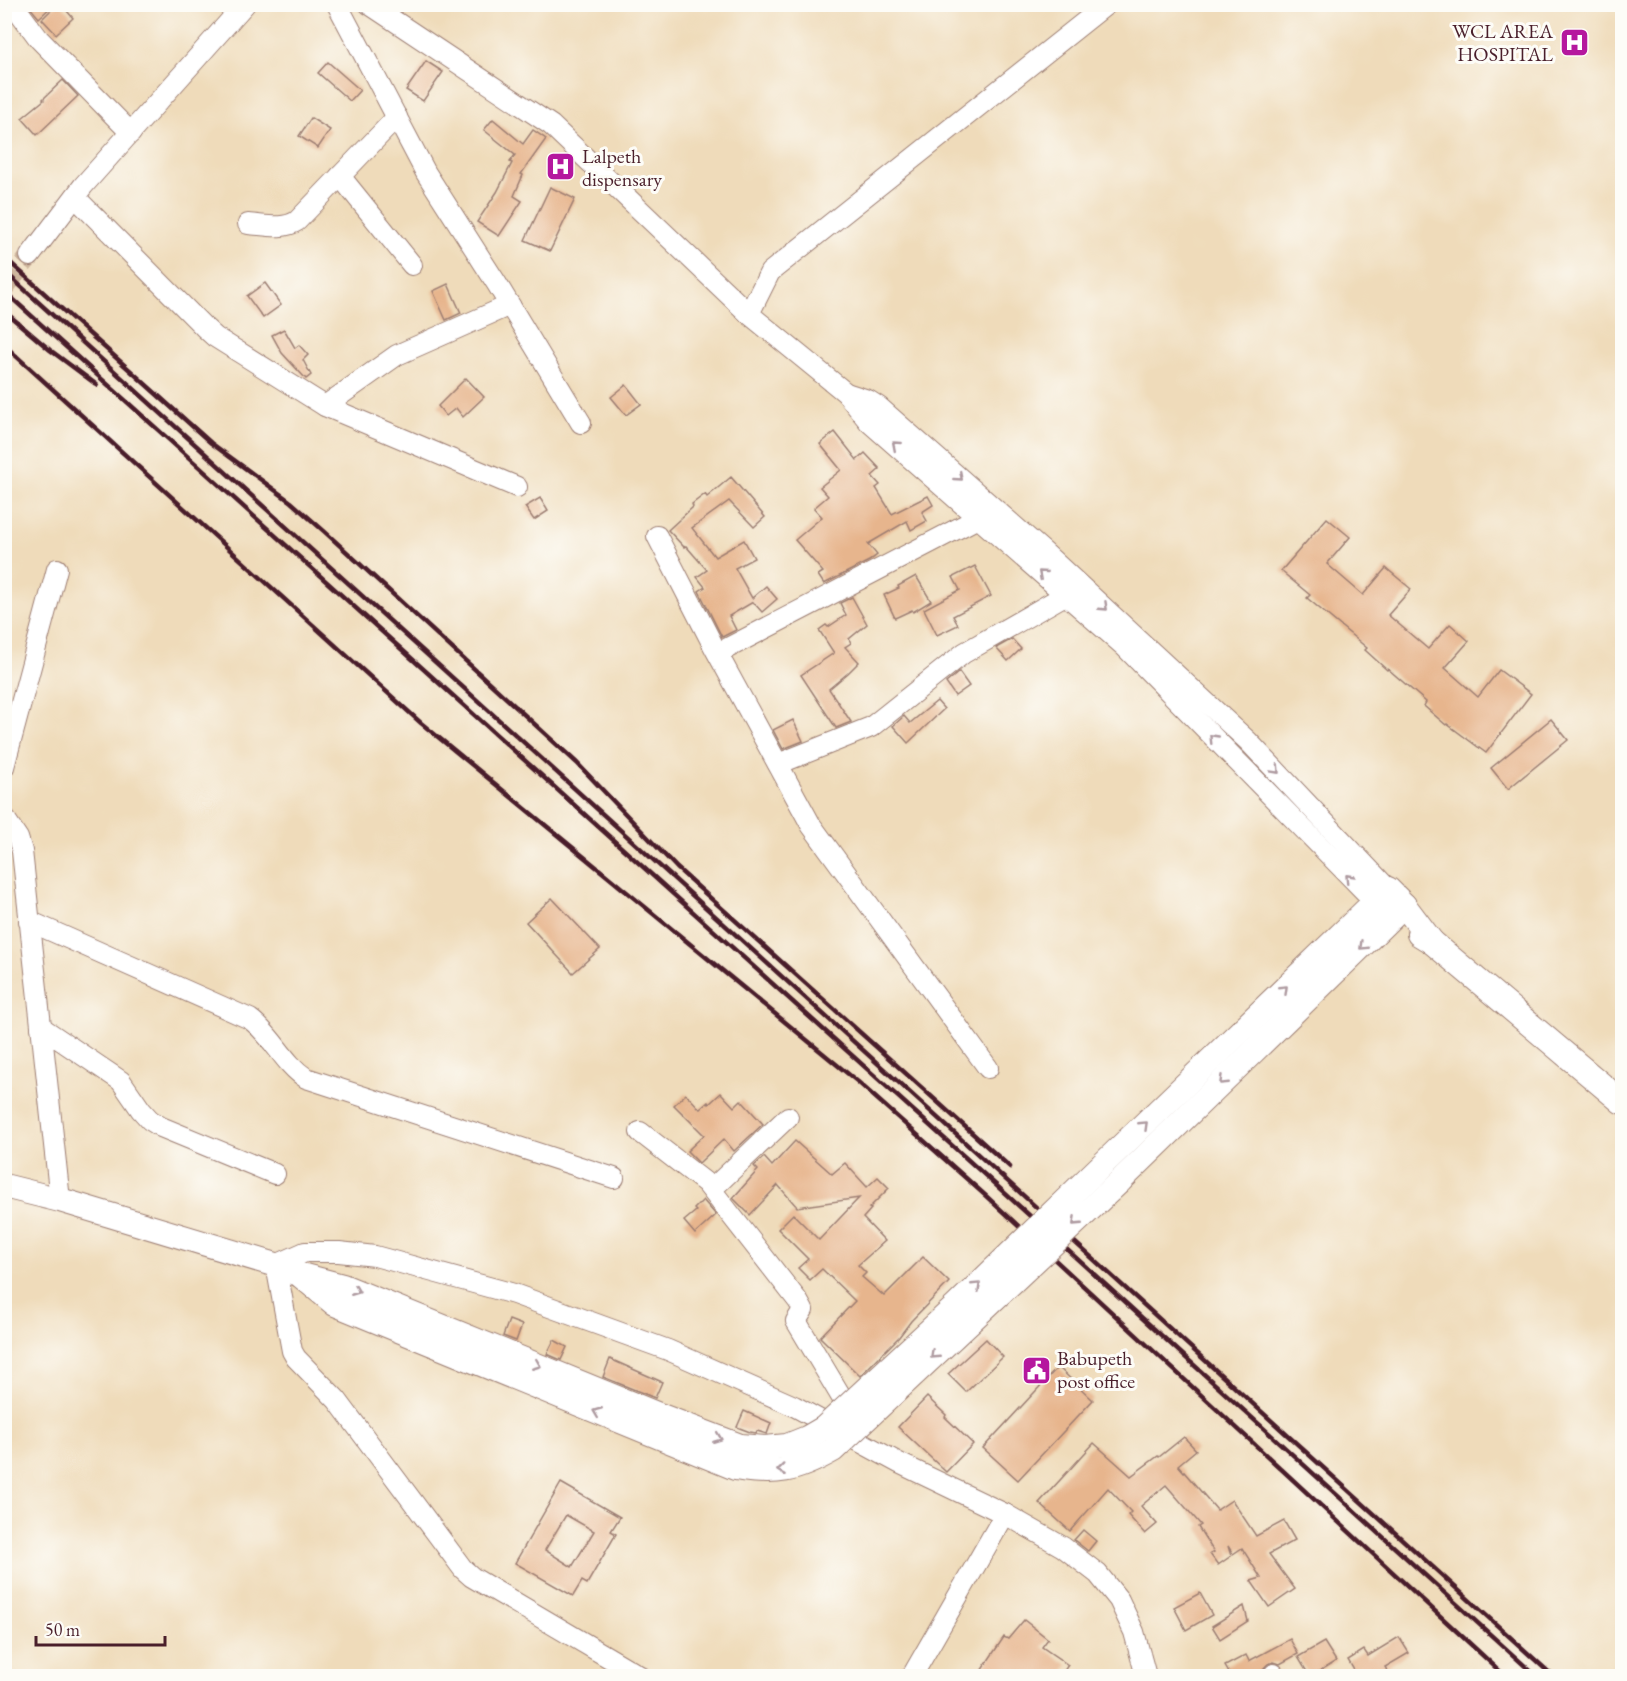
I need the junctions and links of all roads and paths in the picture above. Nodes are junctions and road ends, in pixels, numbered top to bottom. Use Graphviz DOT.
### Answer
graph roads {
  1 [pos="12,4"];
  2 [pos="245,4"];
  3 [pos="337,4"];
  4 [pos="369,4"];
  5 [pos="1107,4"];
  6 [pos="397,117"];
  7 [pos="131,133"];
  8 [pos="340,176"];
  9 [pos="75,197"];
  10 [pos="248,224"];
  11 [pos="30,256"];
  12 [pos="412,265"];
  13 [pos="510,305"];
  14 [pos="749,314"];
  15 [pos="846,393"];
  16 [pos="325,405"];
  17 [pos="581,423"];
  18 [pos="518,487"];
  19 [pos="978,518"];
  20 [pos="657,536"];
  21 [pos="57,569"];
  22 [pos="1065,595"];
  23 [pos="718,653"];
  24 [pos="778,764"];
  25 [pos="4,767"];
  26 [pos="4,817"];
  27 [pos="1389,904"];
  28 [pos="29,921"];
  29 [pos="41,1028"];
  30 [pos="988,1068"];
  31 [pos="1623,1102"];
  32 [pos="788,1117"];
  33 [pos="640,1132"];
  34 [pos="275,1174"];
  35 [pos="614,1178"];
  36 [pos="4,1186"];
  37 [pos="712,1190"];
  38 [pos="60,1200"];
  39 [pos="276,1265"];
  40 [pos="873,1448"];
  41 [pos="1005,1514"];
  42 [pos="640,1677"];
  43 [pos="912,1677"];
  44 [pos="1146,1677"];
  1 -- 7 [label="street"];
  2 -- 7 [label="street"];
  3 -- 6 [label="street"];
  4 -- 14 [label="street"];
  5 -- 14 [label="street"];
  6 -- 8 [label="street"];
  6 -- 13 [label="street"];
  7 -- 9 [label="street"];
  8 -- 10 [label="street"];
  8 -- 12 [label="street"];
  9 -- 11 [label="street"];
  9 -- 16 [label="street"];
  13 -- 16 [label="street"];
  13 -- 17 [label="street"];
  14 -- 15 [label="street"];
  19 -- 15 [label="street, one-way"];
  15 -- 27 [label="street, one-way"];
  16 -- 18 [label="street"];
  22 -- 19 [label="street, one-way"];
  19 -- 23 [label="street"];
  20 -- 23 [label="street"];
  21 -- 25 [label="street"];
  22 -- 24 [label="street"];
  27 -- 22 [label="street, one-way"];
  23 -- 24 [label="street"];
  24 -- 30 [label="street"];
  26 -- 28 [label="street"];
  27 -- 31 [label="main road"];
  27 -- 39 [label="main road, bridge"];
  28 -- 29 [label="street"];
  28 -- 35 [label="street"];
  29 -- 34 [label="street"];
  29 -- 38 [label="street"];
  32 -- 37 [label="street"];
  33 -- 37 [label="street"];
  36 -- 38 [label="main road"];
  37 -- 40 [label="street"];
  38 -- 39 [label="main road"];
  39 -- 40 [label="street"];
  39 -- 42 [label="street"];
  40 -- 41 [label="street"];
  41 -- 43 [label="street"];
  41 -- 44 [label="street"];
}
